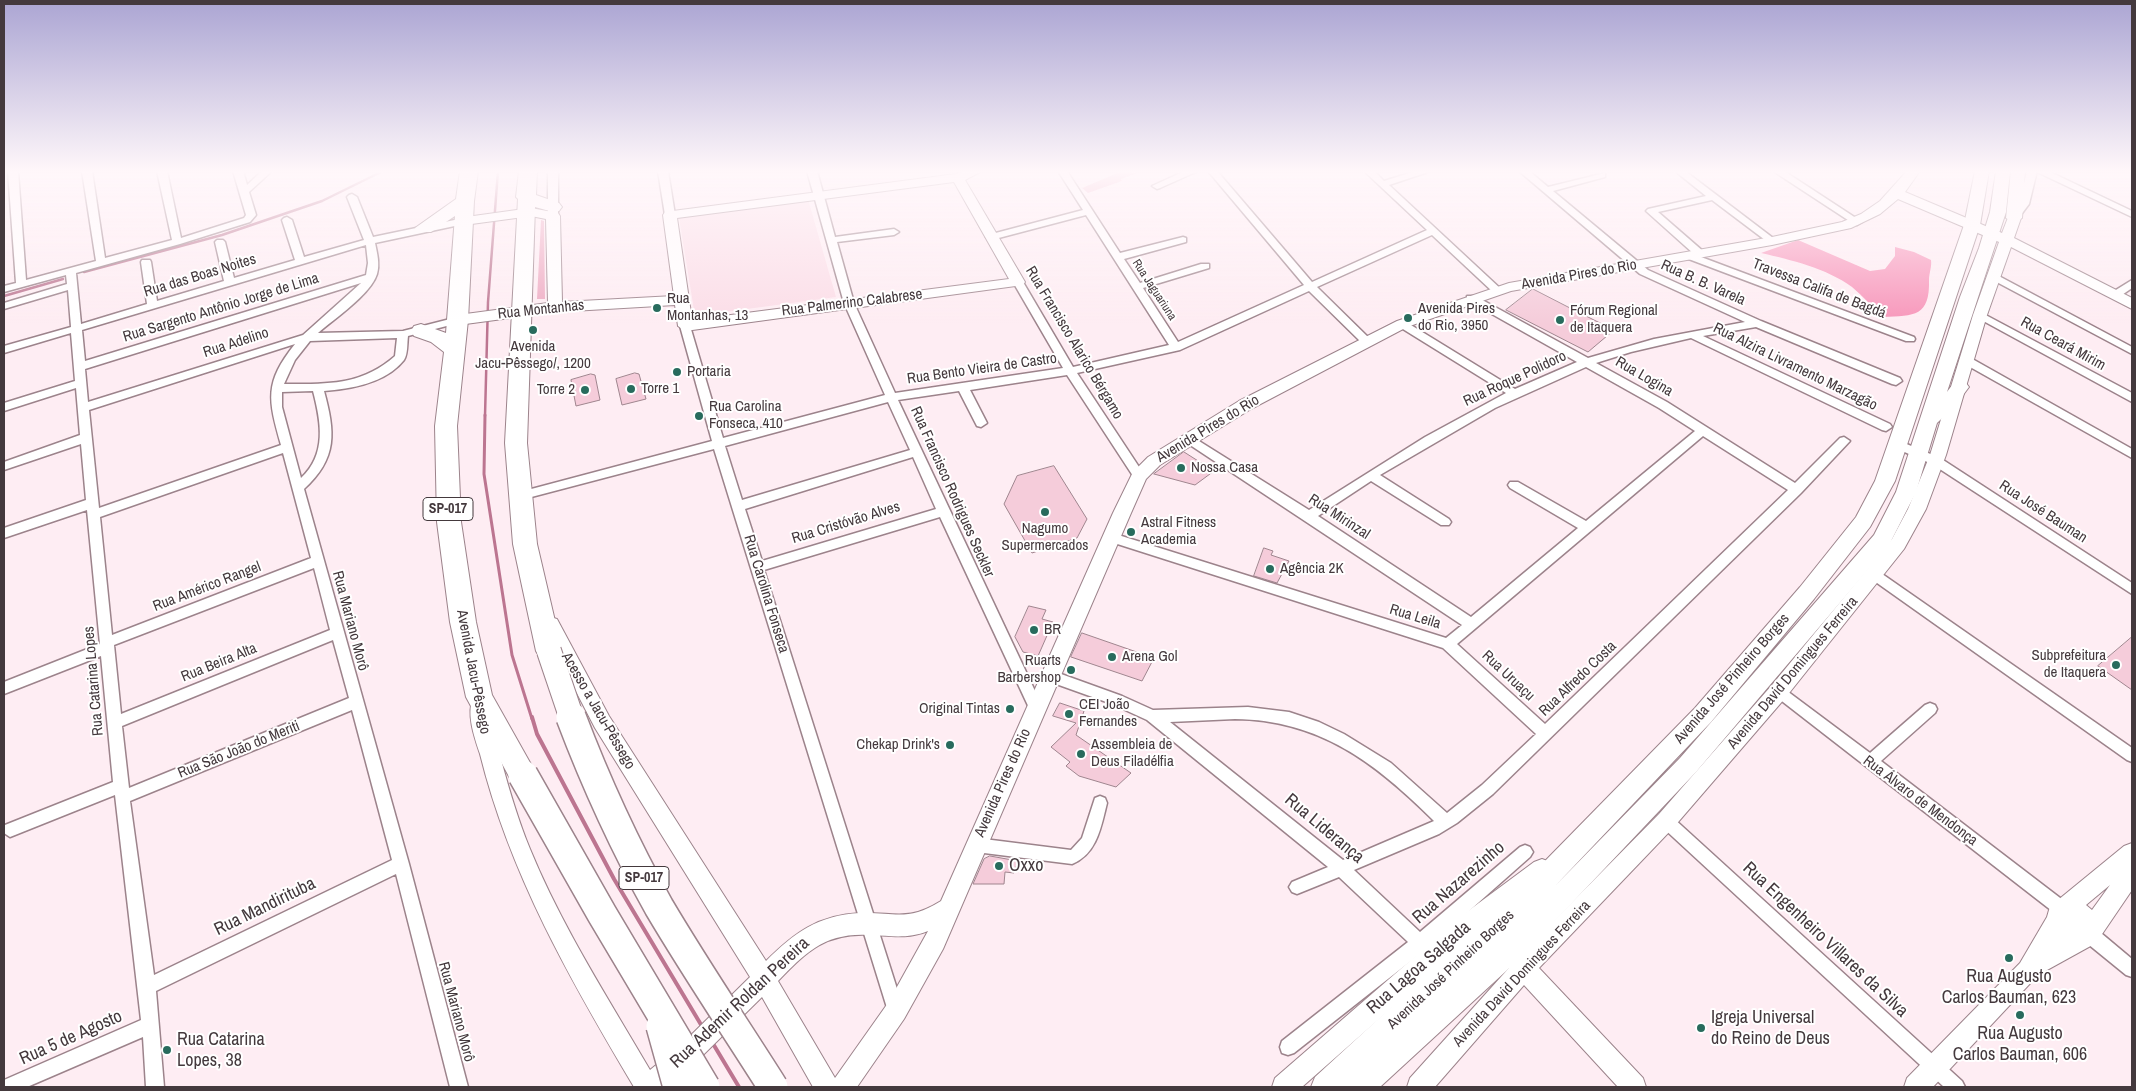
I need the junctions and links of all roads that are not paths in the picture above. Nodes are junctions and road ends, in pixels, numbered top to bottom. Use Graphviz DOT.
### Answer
graph roads {
  1 [pos="17,222"];
  2 [pos="95,222"];
  3 [pos="173,222"];
  4 [pos="241,222"];
  5 [pos="289,222"];
  6 [pos="362,222"];
  7 [pos="433,222"];
  8 [pos="458,222"];
  9 [pos="469,222"];
  10 [pos="521,222"];
  11 [pos="553,222"];
  12 [pos="671,222"];
  13 [pos="826,222"];
  14 [pos="983,222"];
  15 [pos="1050,222"];
  16 [pos="1095,222"];
  17 [pos="1255,222"];
  18 [pos="1423,222"];
  19 [pos="1584,222"];
  20 [pos="1662,222"];
  21 [pos="1746,222"];
  22 [pos="1857,222"];
  23 [pos="1966,222"];
  24 [pos="1998,222"];
  25 [pos="2011,222"];
  26 [pos="424,228"];
  27 [pos="1433,231"];
  28 [pos="894,232"];
  29 [pos="991,237"];
  30 [pos="1999,237"];
  31 [pos="831,240"];
  32 [pos="1183,240"];
  33 [pos="370,241"];
  34 [pos="1772,241"];
  35 [pos="177,242"];
  36 [pos="220,242"];
  37 [pos="1695,255"];
  38 [pos="1118,257"];
  39 [pos="146,262"];
  40 [pos="300,262"];
  41 [pos="101,263"];
  42 [pos="1635,265"];
  43 [pos="1205,266"];
  44 [pos="70,271"];
  45 [pos="371,277"];
  46 [pos="1994,277"];
  47 [pos="1018,282"];
  48 [pos="230,283"];
  49 [pos="2132,283"];
  50 [pos="21,284"];
  51 [pos="71,286"];
  52 [pos="1310,286"];
  53 [pos="1137,287"];
  54 [pos="4,289"];
  55 [pos="1497,290"];
  56 [pos="2115,295"];
  57 [pos="1471,298"];
  58 [pos="682,300"];
  59 [pos="849,303"];
  60 [pos="2132,304"];
  61 [pos="4,306"];
  62 [pos="152,306"];
  63 [pos="555,307"];
  64 [pos="516,311"];
  65 [pos="1980,315"];
  66 [pos="462,319"];
  67 [pos="1757,323"];
  68 [pos="1402,324"];
  69 [pos="685,326"];
  70 [pos="75,329"];
  71 [pos="412,332"];
  72 [pos="1691,334"];
  73 [pos="309,337"];
  74 [pos="1910,339"];
  75 [pos="1366,340"];
  76 [pos="1176,347"];
  77 [pos="4,350"];
  78 [pos="454,350"];
  79 [pos="2132,351"];
  80 [pos="1967,360"];
  81 [pos="1588,362"];
  82 [pos="79,367"];
  83 [pos="1071,371"];
  84 [pos="1896,381"];
  85 [pos="80,382"];
  86 [pos="317,387"];
  87 [pos="963,387"];
  88 [pos="1960,387"];
  89 [pos="276,388"];
  90 [pos="1516,394"];
  91 [pos="893,397"];
  92 [pos="2132,398"];
  93 [pos="4,407"];
  94 [pos="83,408"];
  95 [pos="1928,421"];
  96 [pos="981,423"];
  97 [pos="1703,430"];
  98 [pos="1892,436"];
  99 [pos="86,438"];
  100 [pos="1187,440"];
  101 [pos="1844,441"];
  102 [pos="718,442"];
  103 [pos="287,447"];
  104 [pos="916,452"];
  105 [pos="2132,454"];
  106 [pos="1926,457"];
  107 [pos="4,466"];
  108 [pos="1371,475"];
  109 [pos="1139,476"];
  110 [pos="1514,485"];
  111 [pos="298,488"];
  112 [pos="1797,490"];
  113 [pos="520,496"];
  114 [pos="739,506"];
  115 [pos="92,509"];
  116 [pos="943,511"];
  117 [pos="1309,516"];
  118 [pos="1445,522"];
  119 [pos="1587,527"];
  120 [pos="4,533"];
  121 [pos="1112,538"];
  122 [pos="318,561"];
  123 [pos="759,567"];
  124 [pos="1875,574"];
  125 [pos="2132,589"];
  126 [pos="536,595"];
  127 [pos="1472,625"];
  128 [pos="337,633"];
  129 [pos="1448,644"];
  130 [pos="108,645"];
  131 [pos="1050,676"];
  132 [pos="4,688"];
  133 [pos="1778,692"];
  134 [pos="480,697"];
  135 [pos="355,702"];
  136 [pos="1036,708"];
  137 [pos="1930,709"];
  138 [pos="1152,716"];
  139 [pos="114,722"];
  140 [pos="1545,733"];
  141 [pos="2132,756"];
  142 [pos="1870,762"];
  143 [pos="122,791"];
  144 [pos="1100,803"];
  145 [pos="1666,821"];
  146 [pos="1446,822"];
  147 [pos="10,830"];
  148 [pos="1585,838"];
  149 [pos="976,845"];
  150 [pos="1526,852"];
  151 [pos="2132,853"];
  152 [pos="401,864"];
  153 [pos="1341,868"];
  154 [pos="2132,872"];
  155 [pos="1296,887"];
  156 [pos="950,908"];
  157 [pos="2062,912"];
  158 [pos="870,924"];
  159 [pos="2089,934"];
  160 [pos="1420,943"];
  161 [pos="1487,945"];
  162 [pos="2031,967"];
  163 [pos="1524,968"];
  164 [pos="2132,969"];
  165 [pos="763,977"];
  166 [pos="147,987"];
  167 [pos="658,1009"];
  168 [pos="896,1011"];
  169 [pos="150,1025"];
  170 [pos="1288,1047"];
  171 [pos="1936,1068"];
  172 [pos="8,1087"];
  173 [pos="155,1087"];
  174 [pos="459,1087"];
  175 [pos="648,1087"];
  176 [pos="678,1087"];
  177 [pos="705,1087"];
  178 [pos="773,1087"];
  179 [pos="826,1087"];
  180 [pos="842,1087"];
  181 [pos="1284,1087"];
  182 [pos="1325,1087"];
  183 [pos="1360,1087"];
  184 [pos="1419,1087"];
  185 [pos="1634,1087"];
  186 [pos="1916,1087"];
  187 [pos="1956,1087"];
  1 -- 50 [label="street"];
  2 -- 41 [label="street"];
  3 -- 35 [label="street"];
  4 -- 35 [label="street"];
  5 -- 40 [label="street"];
  6 -- 33 [label="street"];
  7 -- 26 [label="highway"];
  8 -- 26 [label="street, Rua das Boas Noites"];
  9 -- 66 [label="highway, Avenida Jacu-Pêssego / SP-017"];
  10 -- 64 [label="highway, SP-017"];
  11 -- 63 [label="street"];
  12 -- 58 [label="street, Rua Carolina Fonseca"];
  13 -- 31 [label="street, Rua Francisco Rodrigues Seckler"];
  14 -- 29 [label="street, Rua Francisco Alarico Bérgamo"];
  15 -- 29 [label="street"];
  16 -- 38 [label="street, Rua Jaguariuna"];
  17 -- 52 [label="street"];
  18 -- 27 [label="street"];
  19 -- 42 [label="street, Rua B. B. Varela"];
  20 -- 37 [label="street"];
  21 -- 34 [label="street"];
  22 -- 34 [label="street, Avenida Pires do Rio"];
  23 -- 30 [label="street"];
  23 -- 98 [label="main road, Avenida José Pinheiro Borges"];
  24 -- 30 [label="main road, Avenida José Pinheiro Borges"];
  25 -- 30 [label="street, Avenida David Domingues Ferreira"];
  26 -- 33 [label="street, Rua das Boas Noites"];
  27 -- 52 [label="street, Rua Bento Vieira de Castro"];
  27 -- 55 [label="street"];
  28 -- 31 [label="street"];
  29 -- 47 [label="street, Rua Francisco Alarico Bérgamo"];
  30 -- 46 [label="street, Avenida David Domingues Ferreira"];
  30 -- 56 [label="street"];
  30 -- 95 [label="main road, Avenida José Pinheiro Borges"];
  31 -- 59 [label="street, Rua Francisco Rodrigues Seckler"];
  32 -- 38 [label="street"];
  33 -- 40 [label="street, Rua das Boas Noites"];
  33 -- 45 [label="street"];
  34 -- 37 [label="street, Avenida Pires do Rio"];
  35 -- 41 [label="street"];
  36 -- 48 [label="street"];
  37 -- 42 [label="street, Avenida Pires do Rio"];
  37 -- 74 [label="street, Travessa Califa de Bagdá"];
  38 -- 53 [label="street, Rua Jaguariuna"];
  39 -- 62 [label="street"];
  40 -- 48 [label="street, Rua das Boas Noites"];
  41 -- 44 [label="street"];
  42 -- 55 [label="street, Avenida Pires do Rio"];
  42 -- 67 [label="street, Rua B. B. Varela"];
  43 -- 53 [label="street"];
  44 -- 50 [label="street"];
  44 -- 51 [label="street, Rua Catarina Lopes"];
  45 -- 73 [label="street, Rua Mariano Morô"];
  45 -- 82 [label="street, Rua Sargento Antônio Jorge de Lima"];
  46 -- 65 [label="street, Avenida David Domingues Ferreira"];
  46 -- 79 [label="street"];
  47 -- 59 [label="street, Rua Palmerino Calabrese"];
  47 -- 83 [label="street, Rua Francisco Alarico Bérgamo"];
  48 -- 62 [label="street, Rua das Boas Noites"];
  49 -- 56 [label="street"];
  50 -- 54 [label="street"];
  51 -- 61 [label="street"];
  51 -- 70 [label="street, Rua Catarina Lopes"];
  52 -- 75 [label="street"];
  52 -- 76 [label="street, Rua Bento Vieira de Castro"];
  53 -- 76 [label="street, Rua Jaguariuna"];
  55 -- 57 [label="street, Avenida Pires do Rio"];
  56 -- 60 [label="street"];
  57 -- 68 [label="street, Avenida Pires do Rio"];
  57 -- 81 [label="street, Rua Logina"];
  58 -- 63 [label="street, Rua Montanhas"];
  58 -- 69 [label="street, Rua Carolina Fonseca"];
  59 -- 69 [label="street, Rua Palmerino Calabrese"];
  59 -- 91 [label="street, Rua Francisco Rodrigues Seckler"];
  62 -- 70 [label="street, Rua das Boas Noites"];
  63 -- 64 [label="street, Rua Montanhas"];
  64 -- 66 [label="street, Rua Montanhas"];
  64 -- 113 [label="highway, SP-017"];
  65 -- 80 [label="street, Avenida David Domingues Ferreira"];
  65 -- 92 [label="street, Rua Ceará Mirim"];
  66 -- 71 [label="street, Rua Montanhas"];
  66 -- 78 [label="highway, Avenida Jacu-Pêssego / SP-017"];
  67 -- 72 [label="street, Rua Roque Polidoro"];
  67 -- 84 [label="street, Rua B. B. Varela"];
  68 -- 75 [label="street, Avenida Pires do Rio"];
  68 -- 90 [label="street"];
  69 -- 102 [label="street, Rua Carolina Fonseca"];
  70 -- 77 [label="street, Rua das Boas Noites"];
  70 -- 82 [label="street, Rua Catarina Lopes"];
  71 -- 73 [label="street, Rua Adelino"];
  71 -- 78 [label="highway"];
  71 -- 86 [label="street"];
  72 -- 81 [label="street, Rua Roque Polidoro"];
  72 -- 98 [label="street, Rua Alzira Livramento Marzagão"];
  73 -- 89 [label="street, Rua Mariano Morô"];
  73 -- 94 [label="street, Rua Adelino"];
  75 -- 100 [label="street, Avenida Pires do Rio"];
  76 -- 83 [label="street, Rua Bento Vieira de Castro"];
  78 -- 134 [label="highway, Avenida Jacu-Pêssego / SP-017"];
  80 -- 88 [label="street, Avenida David Domingues Ferreira"];
  80 -- 105 [label="street"];
  81 -- 90 [label="street, Rua Roque Polidoro"];
  81 -- 97 [label="street, Rua Logina"];
  82 -- 85 [label="street, Rua Catarina Lopes"];
  83 -- 87 [label="street, Rua Bento Vieira de Castro"];
  83 -- 109 [label="street, Rua Francisco Alarico Bérgamo"];
  85 -- 93 [label="street"];
  85 -- 94 [label="street, Rua Catarina Lopes"];
  86 -- 89 [label="street"];
  86 -- 111 [label="street"];
  87 -- 91 [label="street, Rua Bento Vieira de Castro"];
  87 -- 96 [label="street"];
  88 -- 95 [label="main road"];
  88 -- 106 [label="street, Avenida David Domingues Ferreira"];
  89 -- 103 [label="street, Rua Mariano Morô"];
  90 -- 108 [label="street, Rua Roque Polidoro"];
  91 -- 102 [label="street, Rua Bento Vieira de Castro"];
  91 -- 104 [label="street, Rua Francisco Rodrigues Seckler"];
  94 -- 99 [label="street, Rua Catarina Lopes"];
  95 -- 106 [label="main road, Avenida José Pinheiro Borges"];
  97 -- 112 [label="street, Rua Logina"];
  97 -- 119 [label="street, Rua Leila"];
  98 -- 106 [label="street, Rua Alzira Livramento Marzagão"];
  98 -- 148 [label="main road, Avenida José Pinheiro Borges"];
  99 -- 107 [label="street"];
  99 -- 115 [label="street, Rua Catarina Lopes"];
  100 -- 109 [label="street, Avenida Pires do Rio"];
  100 -- 117 [label="street, Rua Mirinzal"];
  101 -- 112 [label="street, Rua Alfredo Costa"];
  102 -- 113 [label="street, Rua Bento Vieira de Castro"];
  102 -- 114 [label="street, Rua Carolina Fonseca"];
  103 -- 111 [label="street, Rua Mariano Morô"];
  103 -- 115 [label="street"];
  104 -- 114 [label="street"];
  104 -- 116 [label="street, Rua Francisco Rodrigues Seckler"];
  106 -- 124 [label="street, Avenida David Domingues Ferreira"];
  106 -- 125 [label="street, Rua José Bauman"];
  106 -- 161 [label="main road, Avenida José Pinheiro Borges"];
  108 -- 117 [label="street, Rua Roque Polidoro"];
  108 -- 118 [label="street"];
  109 -- 121 [label="street, Avenida Pires do Rio"];
  110 -- 119 [label="street"];
  111 -- 122 [label="street, Rua Mariano Morô"];
  112 -- 140 [label="street, Rua Alfredo Costa"];
  113 -- 126 [label="highway, SP-017"];
  114 -- 123 [label="street, Rua Carolina Fonseca"];
  115 -- 120 [label="street"];
  115 -- 130 [label="street, Rua Catarina Lopes"];
  116 -- 123 [label="street, Rua Cristóvão Alves"];
  116 -- 136 [label="street, Rua Francisco Rodrigues Seckler"];
  117 -- 127 [label="street, Rua Mirinzal"];
  119 -- 127 [label="street, Rua Leila"];
  121 -- 129 [label="street, Rua Leila"];
  121 -- 131 [label="street, Avenida Pires do Rio"];
  122 -- 128 [label="street, Rua Mariano Morô"];
  122 -- 130 [label="street, Rua Américo Rangel"];
  123 -- 158 [label="street, Rua Carolina Fonseca"];
  124 -- 133 [label="street, Avenida David Domingues Ferreira"];
  124 -- 141 [label="street"];
  126 -- 165 [label="street, Acesso a Jacu-Pêssego"];
  126 -- 178 [label="highway, SP-017, bridge"];
  127 -- 129 [label="street, Rua Leila"];
  128 -- 135 [label="street, Rua Mariano Morô"];
  128 -- 139 [label="street, Rua Beira Alta"];
  129 -- 140 [label="street, Rua Uruaçu"];
  130 -- 132 [label="street, Rua Américo Rangel"];
  130 -- 139 [label="street, Rua Catarina Lopes"];
  131 -- 136 [label="street, Avenida Pires do Rio"];
  131 -- 138 [label="street, Rua Liderança"];
  133 -- 142 [label="street, Rua Álvaro de Mendonça"];
  133 -- 145 [label="street, Avenida David Domingues Ferreira"];
  134 -- 167 [label="highway, SP-017, bridge"];
  134 -- 175 [label="street, Avenida Jacu-Pêssego"];
  135 -- 143 [label="street, Rua São João do Meriti"];
  135 -- 152 [label="street, Rua Mariano Morô"];
  136 -- 149 [label="street, Avenida Pires do Rio"];
  137 -- 142 [label="street"];
  138 -- 146 [label="street"];
  138 -- 153 [label="street, Rua Liderança"];
  139 -- 143 [label="street, Rua Catarina Lopes"];
  140 -- 146 [label="street, Rua Alfredo Costa"];
  142 -- 157 [label="street, Rua Álvaro de Mendonça"];
  143 -- 147 [label="street, Rua São João do Meriti"];
  143 -- 166 [label="street, Rua Catarina Lopes"];
  144 -- 149 [label="street"];
  145 -- 163 [label="street, Avenida David Domingues Ferreira"];
  145 -- 171 [label="street, Rua Engenheiro Villares da Silva"];
  146 -- 153 [label="street, Rua Alfredo Costa"];
  148 -- 161 [label="street, Rua Lagoa Salgada"];
  149 -- 156 [label="street, Avenida Pires do Rio"];
  150 -- 160 [label="street, Rua Nazarezinho"];
  151 -- 157 [label="street"];
  152 -- 166 [label="street, Rua Mandirituba"];
  152 -- 174 [label="street, Rua Mariano Morô"];
  153 -- 155 [label="street, Rua Alfredo Costa"];
  153 -- 160 [label="street, Rua Liderança"];
  154 -- 159 [label="street"];
  156 -- 158 [label="street, Rua Ademir Roldan Pereira"];
  156 -- 168 [label="street, Avenida Pires do Rio"];
  157 -- 159 [label="street"];
  157 -- 162 [label="street"];
  158 -- 165 [label="street, Rua Ademir Roldan Pereira"];
  158 -- 168 [label="street, Rua Carolina Fonseca"];
  159 -- 162 [label="street"];
  159 -- 164 [label="street"];
  160 -- 170 [label="street"];
  161 -- 163 [label="street"];
  161 -- 181 [label="street, Rua Lagoa Salgada"];
  161 -- 182 [label="main road, Avenida José Pinheiro Borges"];
  161 -- 183 [label="main road, Avenida José Pinheiro Borges"];
  162 -- 171 [label="street"];
  163 -- 184 [label="street, Avenida David Domingues Ferreira"];
  163 -- 185 [label="street"];
  165 -- 175 [label="street, Rua Ademir Roldan Pereira"];
  165 -- 179 [label="street, Acesso a Jacu-Pêssego"];
  166 -- 169 [label="street, Rua Catarina Lopes"];
  167 -- 176 [label="highway, bridge"];
  167 -- 177 [label="highway, SP-017, bridge"];
  168 -- 180 [label="street, Avenida Pires do Rio"];
  169 -- 172 [label="street, Rua 5 de Agosto"];
  169 -- 173 [label="street, Rua Catarina Lopes"];
  171 -- 186 [label="street"];
  171 -- 187 [label="street, Rua Engenheiro Villares da Silva"];
}
